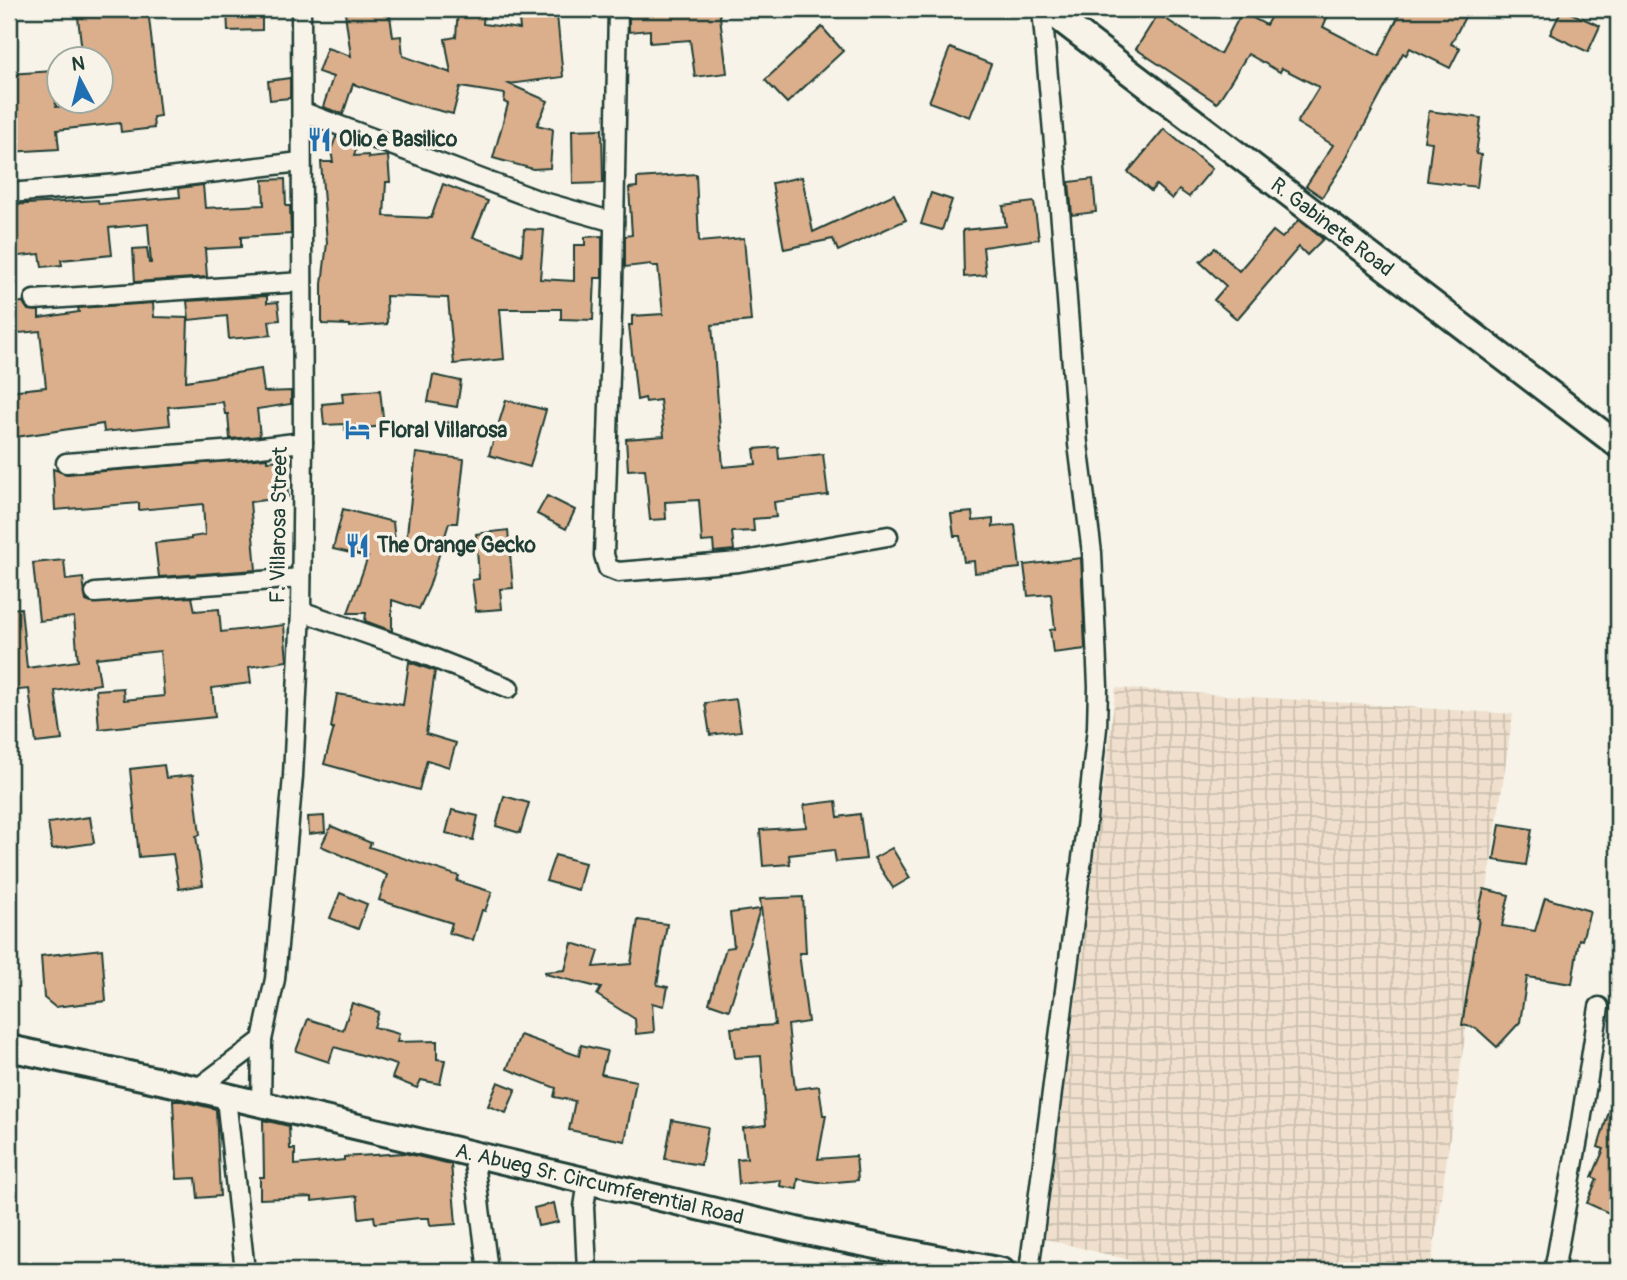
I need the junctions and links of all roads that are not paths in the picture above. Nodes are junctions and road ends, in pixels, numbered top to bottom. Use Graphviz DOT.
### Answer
graph roads {
  1 [pos="301,9"];
  2 [pos="618,9"];
  3 [pos="1045,9"];
  4 [pos="303,112"];
  5 [pos="300,162"];
  6 [pos="9,193"];
  7 [pos="614,222"];
  8 [pos="302,282"];
  9 [pos="34,300"];
  10 [pos="303,442"];
  11 [pos="1618,445"];
  12 [pos="66,463"];
  13 [pos="888,536"];
  14 [pos="301,578"];
  15 [pos="95,593"];
  16 [pos="301,611"];
  17 [pos="509,688"];
  18 [pos="1599,1007"];
  19 [pos="262,1040"];
  20 [pos="9,1048"];
  21 [pos="197,1090"];
  22 [pos="226,1098"];
  23 [pos="261,1105"];
  24 [pos="473,1154"];
  25 [pos="587,1181"];
  26 [pos="246,1271"];
  27 [pos="488,1271"];
  28 [pos="587,1271"];
  29 [pos="1002,1271"];
  30 [pos="1029,1271"];
  31 [pos="1554,1271"];
  1 -- 4 [label="street, F. Villarosa Street"];
  2 -- 7 [label="street"];
  3 -- 11 [label="street, R. Gabinete Road"];
  3 -- 30 [label="street"];
  4 -- 5 [label="street, F. Villarosa Street"];
  4 -- 7 [label="street"];
  5 -- 6 [label="street"];
  5 -- 8 [label="street, F. Villarosa Street"];
  7 -- 13 [label="street"];
  8 -- 9 [label="street"];
  8 -- 10 [label="street, F. Villarosa Street"];
  10 -- 12 [label="street"];
  10 -- 14 [label="street, F. Villarosa Street"];
  14 -- 15 [label="street"];
  14 -- 16 [label="street, F. Villarosa Street"];
  16 -- 17 [label="street"];
  16 -- 19 [label="street, F. Villarosa Street"];
  18 -- 31 [label="street"];
  19 -- 21 [label="street"];
  19 -- 23 [label="street, F. Villarosa Street"];
  20 -- 21 [label="street, A. Abueg Sr. Circumferential Road"];
  21 -- 22 [label="street, A. Abueg Sr. Circumferential Road"];
  22 -- 23 [label="street, A. Abueg Sr. Circumferential Road"];
  22 -- 26 [label="street"];
  23 -- 24 [label="street, A. Abueg Sr. Circumferential Road"];
  24 -- 25 [label="street, A. Abueg Sr. Circumferential Road"];
  24 -- 27 [label="street"];
  25 -- 28 [label="street"];
  25 -- 29 [label="street, A. Abueg Sr. Circumferential Road"];
}
